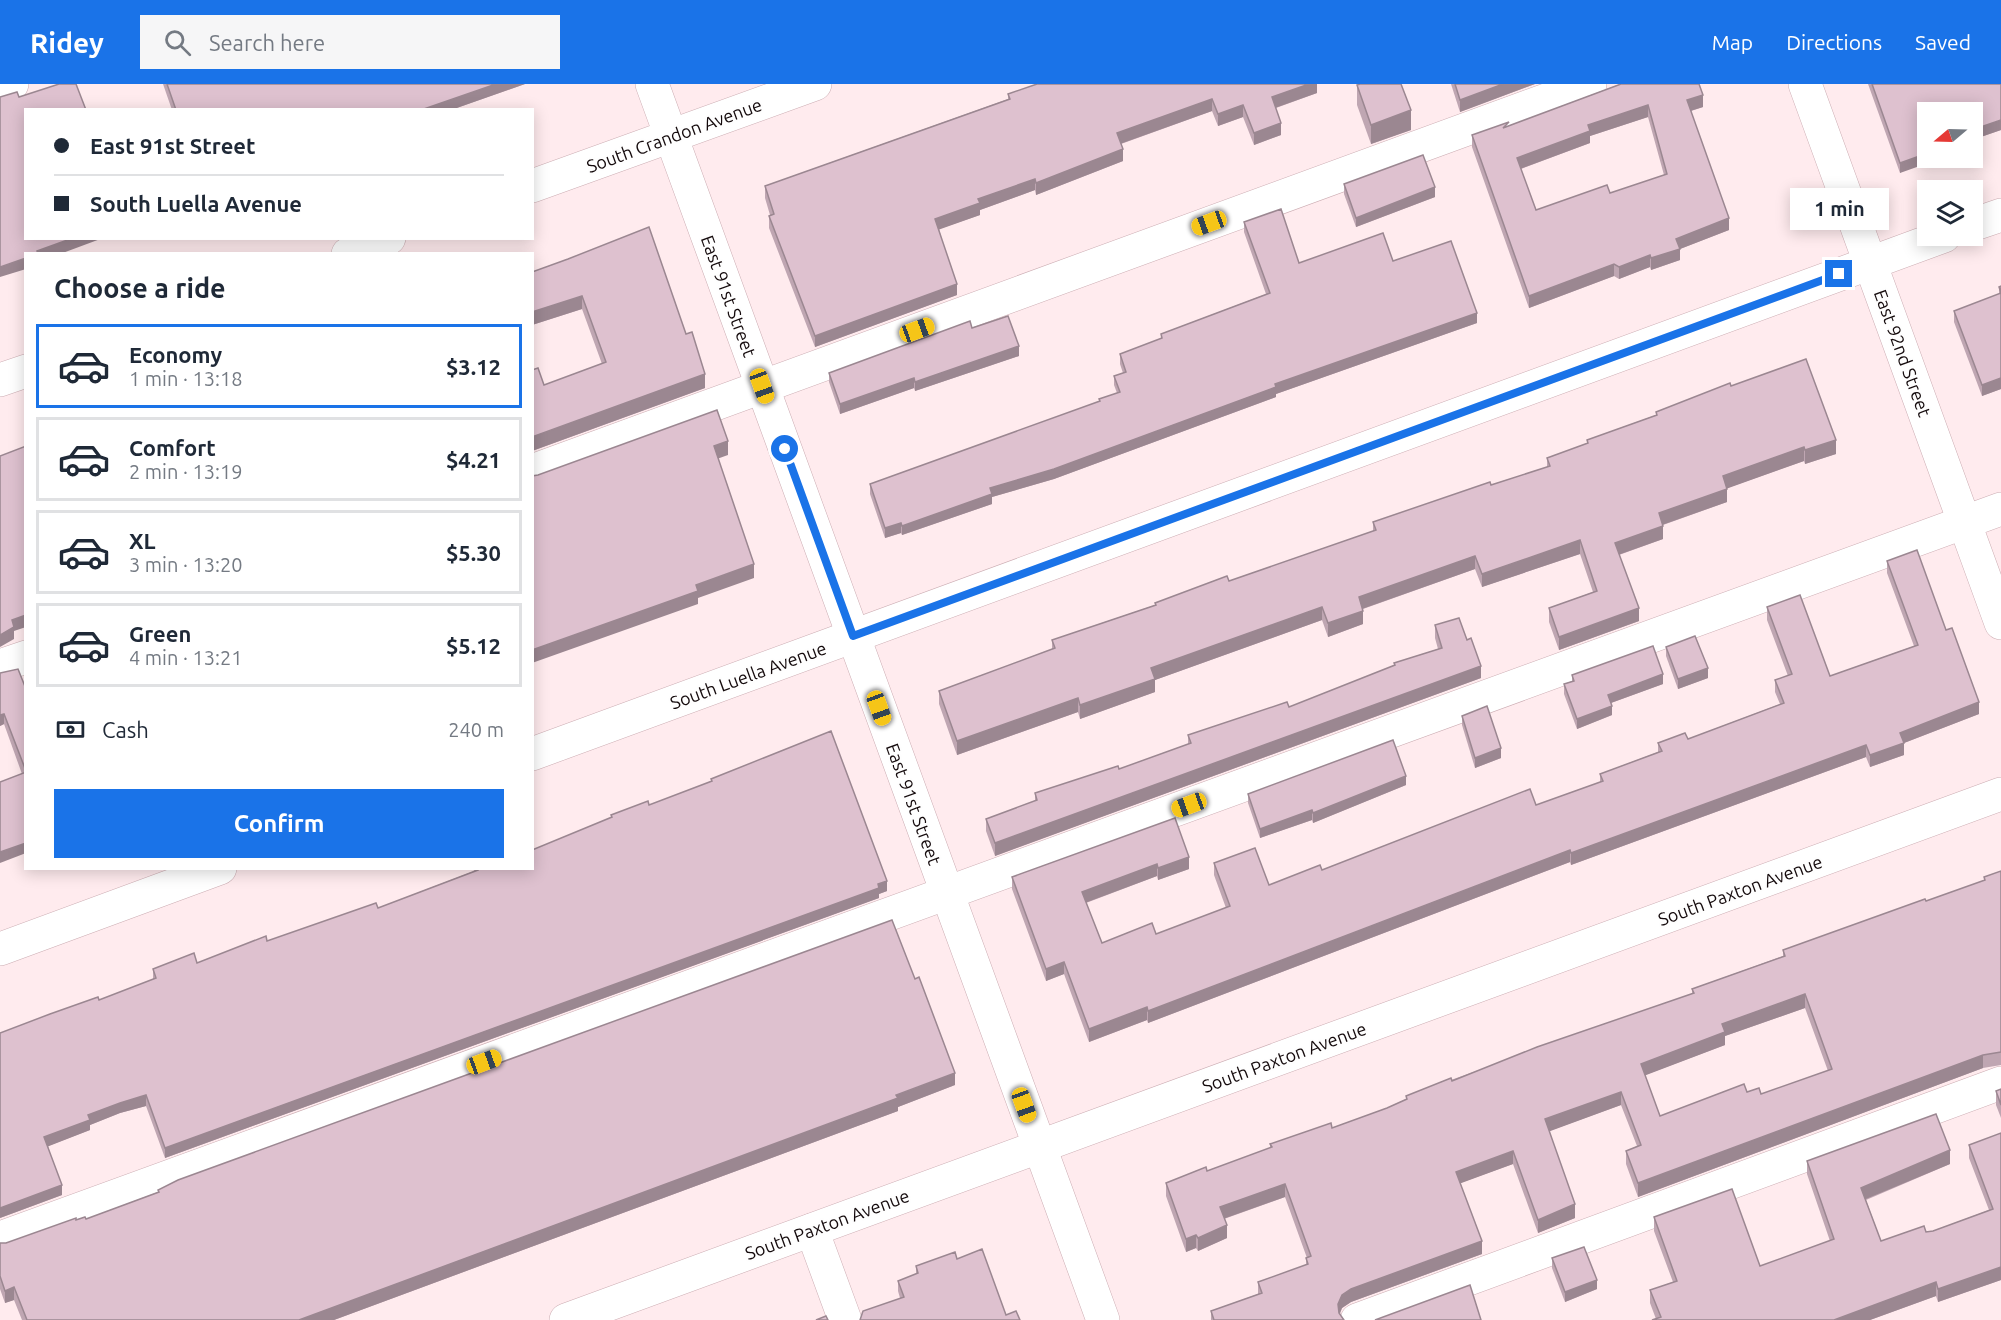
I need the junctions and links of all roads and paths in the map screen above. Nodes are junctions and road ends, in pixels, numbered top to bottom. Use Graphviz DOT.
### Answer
graph roads {
  1 [pos="12,84"];
  2 [pos="652,84"];
  3 [pos="815,84"];
  4 [pos="1590,84"];
  5 [pos="1805,84"];
  6 [pos="0,88"];
  7 [pos="670,136"];
  8 [pos="534,185"];
  9 [pos="2001,215"];
  10 [pos="1983,221"];
  11 [pos="384,240"];
  12 [pos="1917,246"];
  13 [pos="353,252"];
  14 [pos="1870,263"];
  15 [pos="24,372"];
  16 [pos="0,380"];
  17 [pos="762,386"];
  18 [pos="534,470"];
  19 [pos="2001,509"];
  20 [pos="1965,522"];
  21 [pos="2001,623"];
  22 [pos="853,636"];
  23 [pos="24,658"];
  24 [pos="0,666"];
  25 [pos="534,753"];
  26 [pos="2001,794"];
  27 [pos="215,870"];
  28 [pos="947,893"];
  29 [pos="0,949"];
  30 [pos="2001,1083"];
  31 [pos="1039,1147"];
  32 [pos="812,1230"];
  33 [pos="0,1238"];
  34 [pos="566,1320"];
  35 [pos="844,1320"];
  36 [pos="1103,1320"];
  37 [pos="1357,1320"];
  1 -- 6 [label="street"];
  2 -- 7 [label="street, East 91st Street"];
  3 -- 7 [label="street, South Crandon Avenue"];
  4 -- 17 [label="street"];
  5 -- 14 [label="street, East 92nd Street"];
  7 -- 8 [label="street, South Crandon Avenue"];
  7 -- 17 [label="street, East 91st Street"];
  9 -- 10 [label="street"];
  11 -- 13 [label="street"];
  12 -- 14 [label="street, South Luella Avenue"];
  14 -- 20 [label="street, East 92nd Street"];
  14 -- 22 [label="street, South Luella Avenue"];
  15 -- 16 [label="street"];
  17 -- 18 [label="street"];
  17 -- 22 [label="street, East 91st Street"];
  19 -- 20 [label="street"];
  20 -- 21 [label="street, East 92nd Street"];
  20 -- 28 [label="street"];
  22 -- 25 [label="street, South Luella Avenue"];
  22 -- 28 [label="street, East 91st Street"];
  23 -- 24 [label="street"];
  26 -- 31 [label="street, South Paxton Avenue"];
  27 -- 29 [label="street"];
  28 -- 31 [label="street, East 91st Street"];
  28 -- 33 [label="street"];
  30 -- 37 [label="street"];
  31 -- 32 [label="street, South Paxton Avenue"];
  31 -- 36 [label="street, East 91st Street"];
  32 -- 34 [label="street, South Paxton Avenue"];
  32 -- 35 [label="street"];
}
